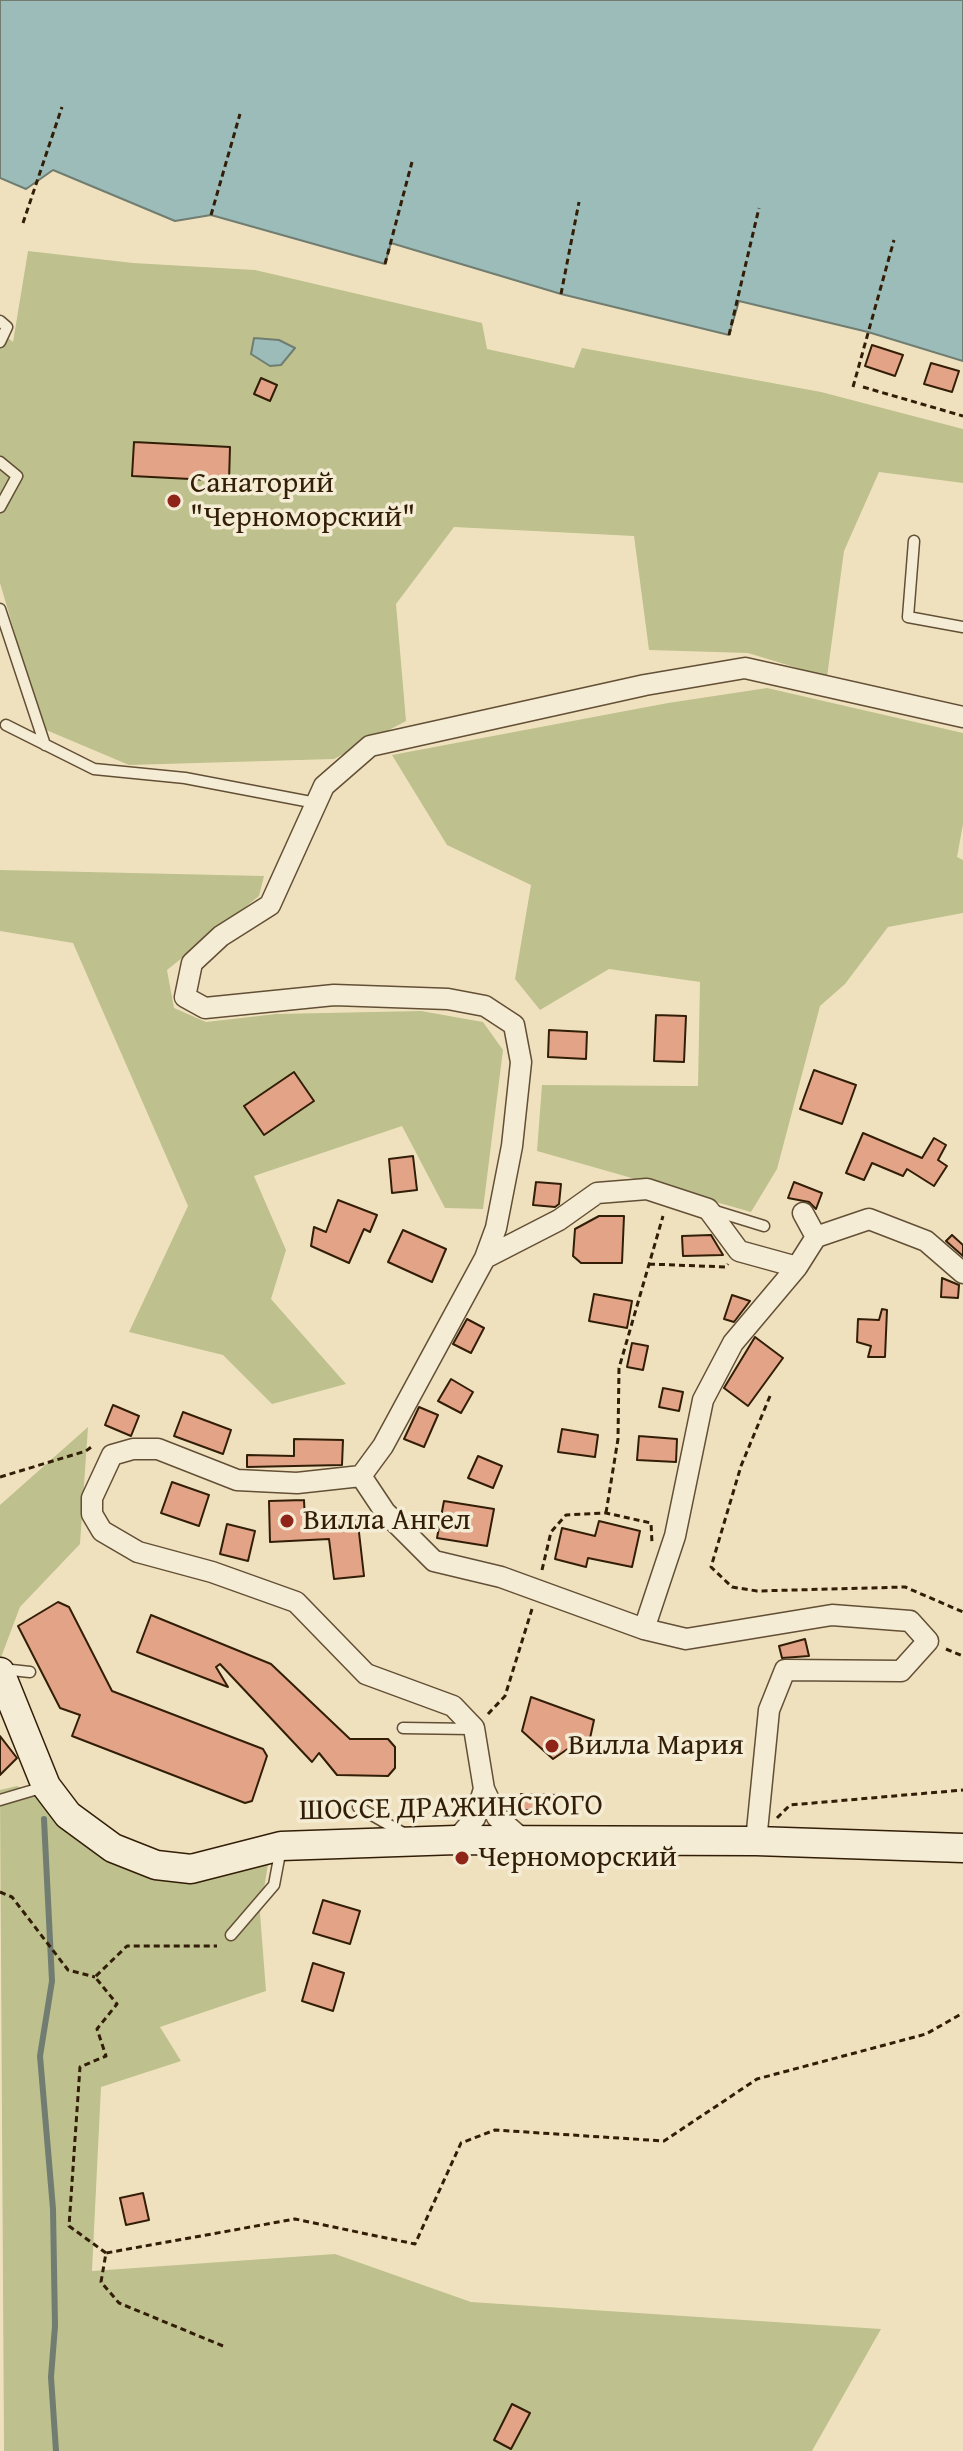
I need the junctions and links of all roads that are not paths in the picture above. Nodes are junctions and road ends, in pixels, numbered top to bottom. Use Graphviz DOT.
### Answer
graph roads {
  1 [pos="0,321"];
  2 [pos="0,342"];
  3 [pos="0,462"];
  4 [pos="0,507"];
  5 [pos="914,541"];
  6 [pos="0,609"];
  7 [pos="963,627"];
  8 [pos="963,717"];
  9 [pos="6,725"];
  10 [pos="45,745"];
  11 [pos="316,803"];
  12 [pos="708,1209"];
  13 [pos="803,1213"];
  14 [pos="764,1226"];
  15 [pos="816,1237"];
  16 [pos="485,1258"];
  17 [pos="797,1267"];
  18 [pos="963,1273"];
  19 [pos="361,1476"];
  20 [pos="644,1629"];
  21 [pos="0,1670"];
  22 [pos="30,1672"];
  23 [pos="403,1728"];
  24 [pos="474,1728"];
  25 [pos="46,1786"];
  26 [pos="484,1789"];
  27 [pos="0,1800"];
  28 [pos="358,1807"];
  29 [pos="522,1839"];
  30 [pos="456,1840"];
  31 [pos="417,1841"];
  32 [pos="756,1841"];
  33 [pos="281,1846"];
  34 [pos="963,1848"];
  35 [pos="231,1935"];
  1 -- 2 [label="lane"];
  3 -- 4 [label="lane"];
  5 -- 7 [label="lane"];
  6 -- 10 [label="lane"];
  8 -- 11 [label="street"];
  9 -- 10 [label="lane"];
  10 -- 11 [label="lane"];
  11 -- 16 [label="street"];
  12 -- 14 [label="lane"];
  12 -- 16 [label="street"];
  12 -- 17 [label="street"];
  13 -- 15 [label="street"];
  15 -- 17 [label="street"];
  15 -- 18 [label="street"];
  16 -- 19 [label="street"];
  17 -- 20 [label="street"];
  19 -- 20 [label="street"];
  19 -- 24 [label="street"];
  20 -- 32 [label="street"];
  21 -- 22 [label="lane"];
  21 -- 25 [label="main road, ШОССЕ ДРАЖИНСКОГО"];
  23 -- 24 [label="lane"];
  24 -- 26 [label="street"];
  25 -- 27 [label="lane"];
  25 -- 33 [label="main road, ШОССЕ ДРАЖИНСКОГО"];
  26 -- 29 [label="street"];
  26 -- 30 [label="street"];
  28 -- 31 [label="lane"];
  29 -- 30 [label="main road, ШОССЕ ДРАЖИНСКОГО"];
  29 -- 32 [label="main road, ШОССЕ ДРАЖИНСКОГО"];
  30 -- 31 [label="main road, ШОССЕ ДРАЖИНСКОГО"];
  31 -- 33 [label="main road, ШОССЕ ДРАЖИНСКОГО"];
  32 -- 34 [label="main road, ШОССЕ ДРАЖИНСКОГО"];
  33 -- 35 [label="lane"];
}
